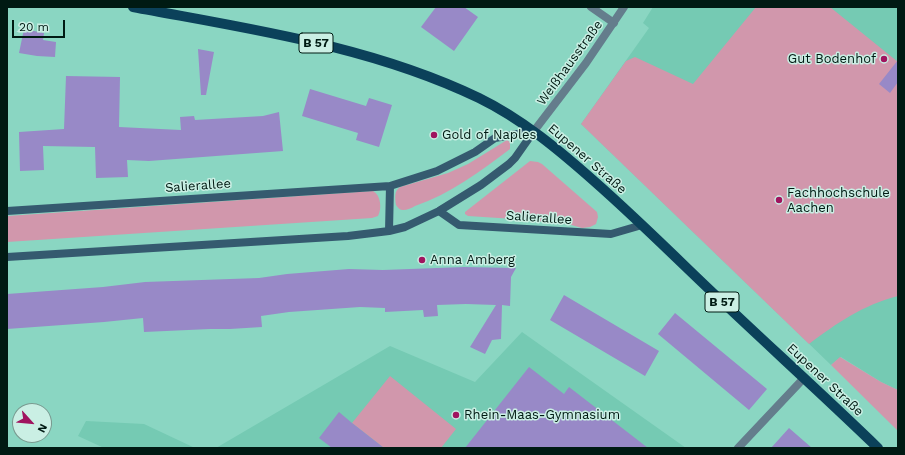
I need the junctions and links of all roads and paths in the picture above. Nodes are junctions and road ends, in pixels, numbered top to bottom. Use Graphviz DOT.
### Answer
graph roads {
  1 [pos="133,7"];
  2 [pos="591,7"];
  3 [pos="624,7"];
  4 [pos="614,23"];
  5 [pos="534,131"];
  6 [pos="390,186"];
  7 [pos="7,210"];
  8 [pos="439,211"];
  9 [pos="642,225"];
  10 [pos="389,231"];
  11 [pos="7,257"];
  12 [pos="804,378"];
  13 [pos="738,448"];
  14 [pos="878,448"];
  1 -- 5 [label="main road, Eupener Straße / B 57"];
  2 -- 4 [label="street"];
  3 -- 4 [label="street, Weißhausstraße"];
  4 -- 5 [label="street, Weißhausstraße"];
  5 -- 6 [label="street, Salierallee"];
  5 -- 8 [label="street"];
  5 -- 9 [label="main road, Eupener Straße / B 57"];
  6 -- 7 [label="street, Salierallee"];
  6 -- 10 [label="street"];
  8 -- 9 [label="street, Salierallee"];
  8 -- 10 [label="street"];
  9 -- 12 [label="main road, Eupener Straße / B 57"];
  10 -- 11 [label="street"];
  12 -- 13 [label="street"];
  12 -- 14 [label="main road, Eupener Straße / B 57"];
}
